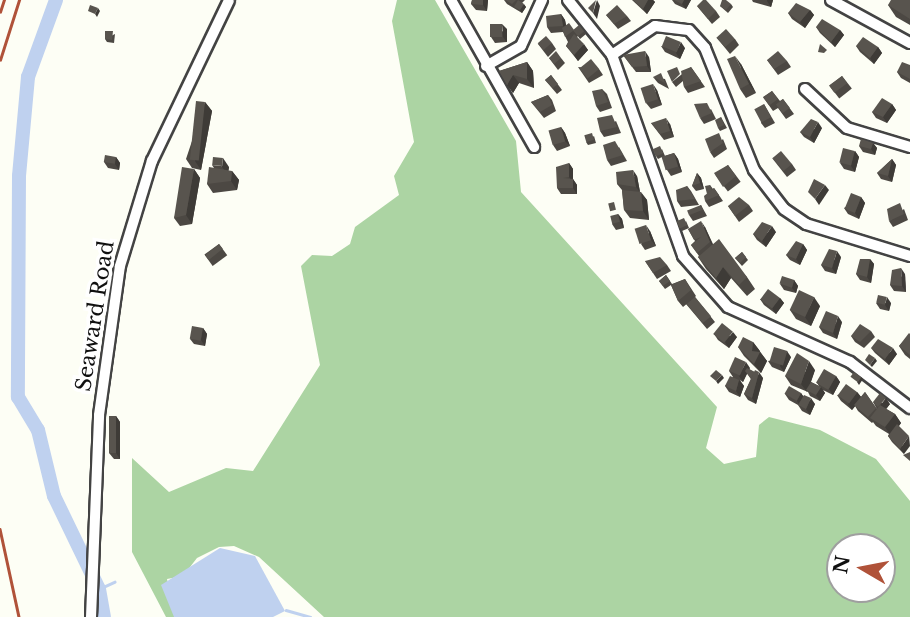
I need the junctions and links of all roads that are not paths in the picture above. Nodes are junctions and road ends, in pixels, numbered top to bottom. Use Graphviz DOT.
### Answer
graph roads {
  1 [pos="229,0"];
  2 [pos="451,0"];
  3 [pos="542,0"];
  4 [pos="568,0"];
  5 [pos="838,2"];
  6 [pos="910,43"];
  7 [pos="612,55"];
  8 [pos="486,66"];
  9 [pos="805,89"];
  10 [pos="534,147"];
  11 [pos="910,147"];
  12 [pos="910,256"];
  13 [pos="910,408"];
  14 [pos="91,617"];
  1 -- 14 [label="street, Seaward Road"];
  2 -- 8 [label="street"];
  3 -- 8 [label="street"];
  4 -- 7 [label="street"];
  5 -- 6 [label="street"];
  7 -- 12 [label="street"];
  7 -- 13 [label="street"];
  8 -- 10 [label="street"];
  9 -- 11 [label="street"];
}
